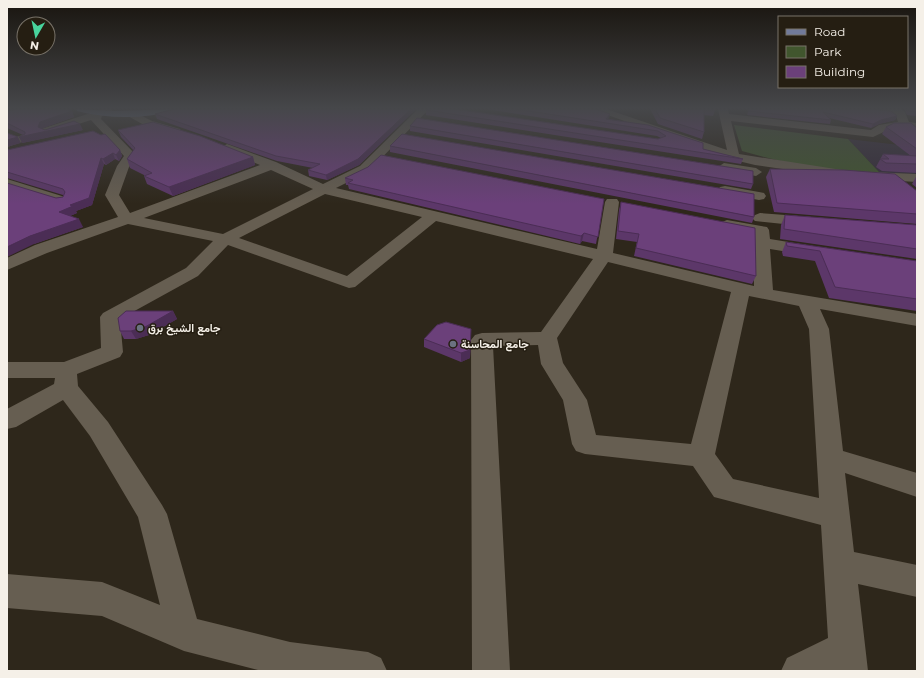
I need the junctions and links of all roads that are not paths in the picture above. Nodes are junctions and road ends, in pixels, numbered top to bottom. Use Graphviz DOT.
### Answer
graph roads {
  1 [pos="117,141"];
  2 [pos="392,141"];
  3 [pos="659,141"];
  4 [pos="690,141"];
  5 [pos="730,141"];
  6 [pos="213,142"];
  7 [pos="45,143"];
  8 [pos="711,148"];
  9 [pos="7,152"];
  10 [pos="378,155"];
  11 [pos="734,156"];
  12 [pos="394,158"];
  13 [pos="272,165"];
  14 [pos="710,165"];
  15 [pos="755,167"];
  16 [pos="894,177"];
  17 [pos="917,178"];
  18 [pos="7,183"];
  19 [pos="712,188"];
  20 [pos="325,190"];
  21 [pos="911,192"];
  22 [pos="759,196"];
  23 [pos="596,199"];
  24 [pos="60,200"];
  25 [pos="433,216"];
  26 [pos="128,219"];
  27 [pos="823,222"];
  28 [pos="716,223"];
  29 [pos="761,231"];
  30 [pos="225,239"];
  31 [pos="833,254"];
  32 [pos="604,256"];
  33 [pos="7,265"];
  34 [pos="753,291"];
  35 [pos="807,302"];
  36 [pos="917,320"];
  37 [pos="547,338"];
  38 [pos="7,370"];
  39 [pos="66,379"];
  40 [pos="7,420"];
  41 [pos="701,456"];
  42 [pos="831,458"];
  43 [pos="917,485"];
  44 [pos="836,514"];
  45 [pos="840,565"];
  46 [pos="917,581"];
  47 [pos="7,590"];
  48 [pos="184,633"];
  49 [pos="848,660"];
  50 [pos="284,666"];
  51 [pos="368,671"];
  52 [pos="491,671"];
  53 [pos="800,671"];
  1 -- 26 [label="street"];
  2 -- 10 [label="street"];
  3 -- 8 [label="street"];
  4 -- 8 [label="street"];
  5 -- 11 [label="street"];
  6 -- 13 [label="street"];
  7 -- 9 [label="street"];
  8 -- 11 [label="street"];
  10 -- 12 [label="street"];
  10 -- 20 [label="street"];
  11 -- 15 [label="street"];
  13 -- 20 [label="street"];
  13 -- 26 [label="street"];
  14 -- 15 [label="street"];
  15 -- 16 [label="street"];
  15 -- 22 [label="street"];
  16 -- 17 [label="street"];
  16 -- 21 [label="street"];
  18 -- 24 [label="street"];
  19 -- 22 [label="street"];
  20 -- 25 [label="street"];
  20 -- 30 [label="street"];
  22 -- 29 [label="street"];
  23 -- 32 [label="street"];
  25 -- 30 [label="street"];
  25 -- 32 [label="street"];
  26 -- 30 [label="street"];
  26 -- 33 [label="street"];
  27 -- 29 [label="street"];
  28 -- 29 [label="street"];
  29 -- 31 [label="street"];
  29 -- 34 [label="street"];
  30 -- 39 [label="street"];
  32 -- 34 [label="street"];
  32 -- 37 [label="street"];
  34 -- 35 [label="street"];
  34 -- 41 [label="street"];
  35 -- 36 [label="street"];
  35 -- 42 [label="street"];
  37 -- 41 [label="street"];
  37 -- 52 [label="street"];
  38 -- 39 [label="street"];
  39 -- 40 [label="street"];
  39 -- 48 [label="street"];
  41 -- 44 [label="street"];
  42 -- 43 [label="street"];
  42 -- 44 [label="street"];
  44 -- 45 [label="street"];
  45 -- 46 [label="street"];
  45 -- 49 [label="street"];
  47 -- 48 [label="street"];
  48 -- 50 [label="street"];
  49 -- 53 [label="street"];
  50 -- 51 [label="street"];
}
